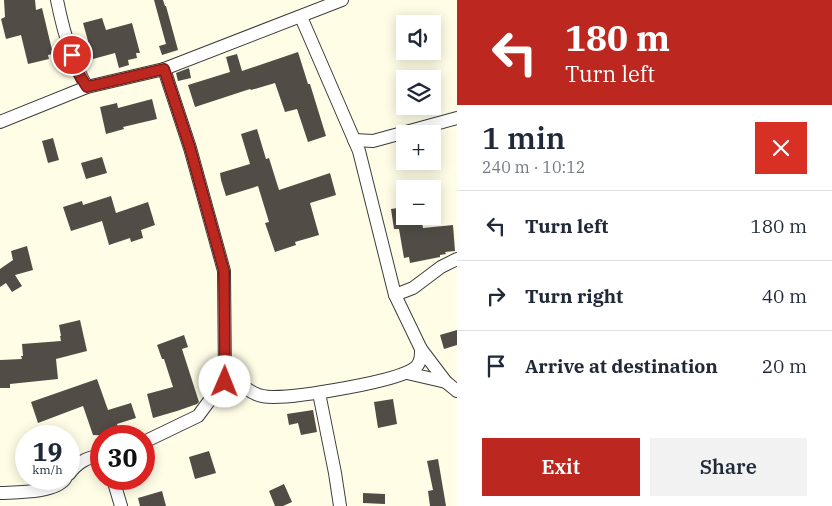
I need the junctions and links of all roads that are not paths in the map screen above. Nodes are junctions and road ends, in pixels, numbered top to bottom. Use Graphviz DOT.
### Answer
graph roads {
  1 [pos="57,0"];
  2 [pos="342,0"];
  3 [pos="301,17"];
  4 [pos="164,69"];
  5 [pos="87,87"];
  6 [pos="457,118"];
  7 [pos="0,122"];
  8 [pos="354,140"];
  9 [pos="457,259"];
  10 [pos="395,295"];
  11 [pos="421,349"];
  12 [pos="407,373"];
  13 [pos="225,382"];
  14 [pos="446,382"];
  15 [pos="457,391"];
  16 [pos="319,393"];
  17 [pos="155,437"];
  18 [pos="29,490"];
  19 [pos="116,490"];
  20 [pos="0,493"];
  21 [pos="121,506"];
  22 [pos="340,506"];
  1 -- 5 [label="street"];
  2 -- 3 [label="street"];
  3 -- 4 [label="street"];
  3 -- 8 [label="street"];
  4 -- 5 [label="street"];
  4 -- 13 [label="street"];
  5 -- 7 [label="street"];
  6 -- 8 [label="street"];
  8 -- 10 [label="street"];
  9 -- 10 [label="street"];
  10 -- 11 [label="street"];
  11 -- 12 [label="street"];
  11 -- 14 [label="street"];
  12 -- 14 [label="street"];
  12 -- 16 [label="street"];
  13 -- 16 [label="street"];
  13 -- 17 [label="street"];
  14 -- 15 [label="street"];
  16 -- 22 [label="street"];
  18 -- 20 [label="street"];
  19 -- 21 [label="street"];
}
